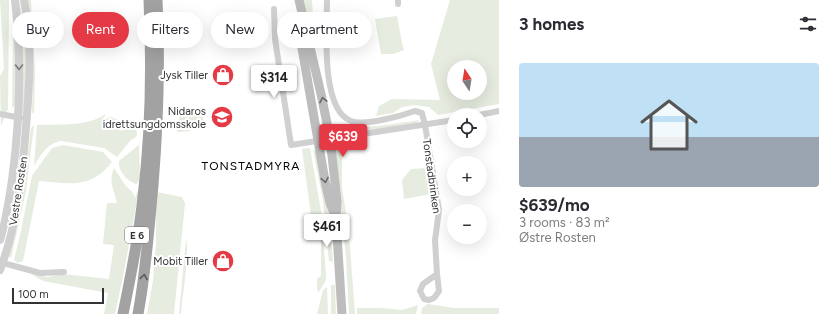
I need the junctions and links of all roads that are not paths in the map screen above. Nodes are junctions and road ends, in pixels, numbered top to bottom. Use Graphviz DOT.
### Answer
graph roads {
  1 [pos="15,0"];
  2 [pos="24,0"];
  3 [pos="149,0"];
  4 [pos="157,0"];
  5 [pos="293,0"];
  6 [pos="299,0"];
  7 [pos="327,0"];
  8 [pos="274,9"];
  9 [pos="499,111"];
  10 [pos="487,113"];
  11 [pos="0,114"];
  12 [pos="17,117"];
  13 [pos="27,119"];
  14 [pos="447,121"];
  15 [pos="425,125"];
  16 [pos="330,138"];
  17 [pos="319,141"];
  18 [pos="336,219"];
  19 [pos="0,240"];
  20 [pos="1,266"];
  21 [pos="64,272"];
  22 [pos="437,274"];
  23 [pos="123,314"];
  24 [pos="138,314"];
  25 [pos="342,314"];
  1 -- 12 [label="street, Vestre Rosten, one-way"];
  2 -- 13 [label="street, Vestre Rosten"];
  3 -- 23 [label="highway, E 6"];
  24 -- 4 [label="highway, E 6, one-way"];
  5 -- 17 [label="main road"];
  16 -- 6 [label="main road, one-way"];
  7 -- 15 [label="street, Tonstadbrinken"];
  8 -- 17 [label="street, Tonstadbrinken"];
  9 -- 10 [label="street"];
  11 -- 12 [label="street"];
  12 -- 13 [label="street"];
  12 -- 19 [label="street, Vestre Rosten"];
  13 -- 20 [label="street, Vestre Rosten"];
  14 -- 15 [label="street, Tonstadbrinken"];
  15 -- 16 [label="street, Tonstadbrinken"];
  15 -- 22 [label="street, Tonstadbrinken"];
  16 -- 17 [label="street, Tonstadbrinken"];
  16 -- 18 [label="main road"];
  17 -- 18 [label="main road, one-way"];
  18 -- 25 [label="main road"];
  20 -- 21 [label="street, Vestre Rosten"];
}
